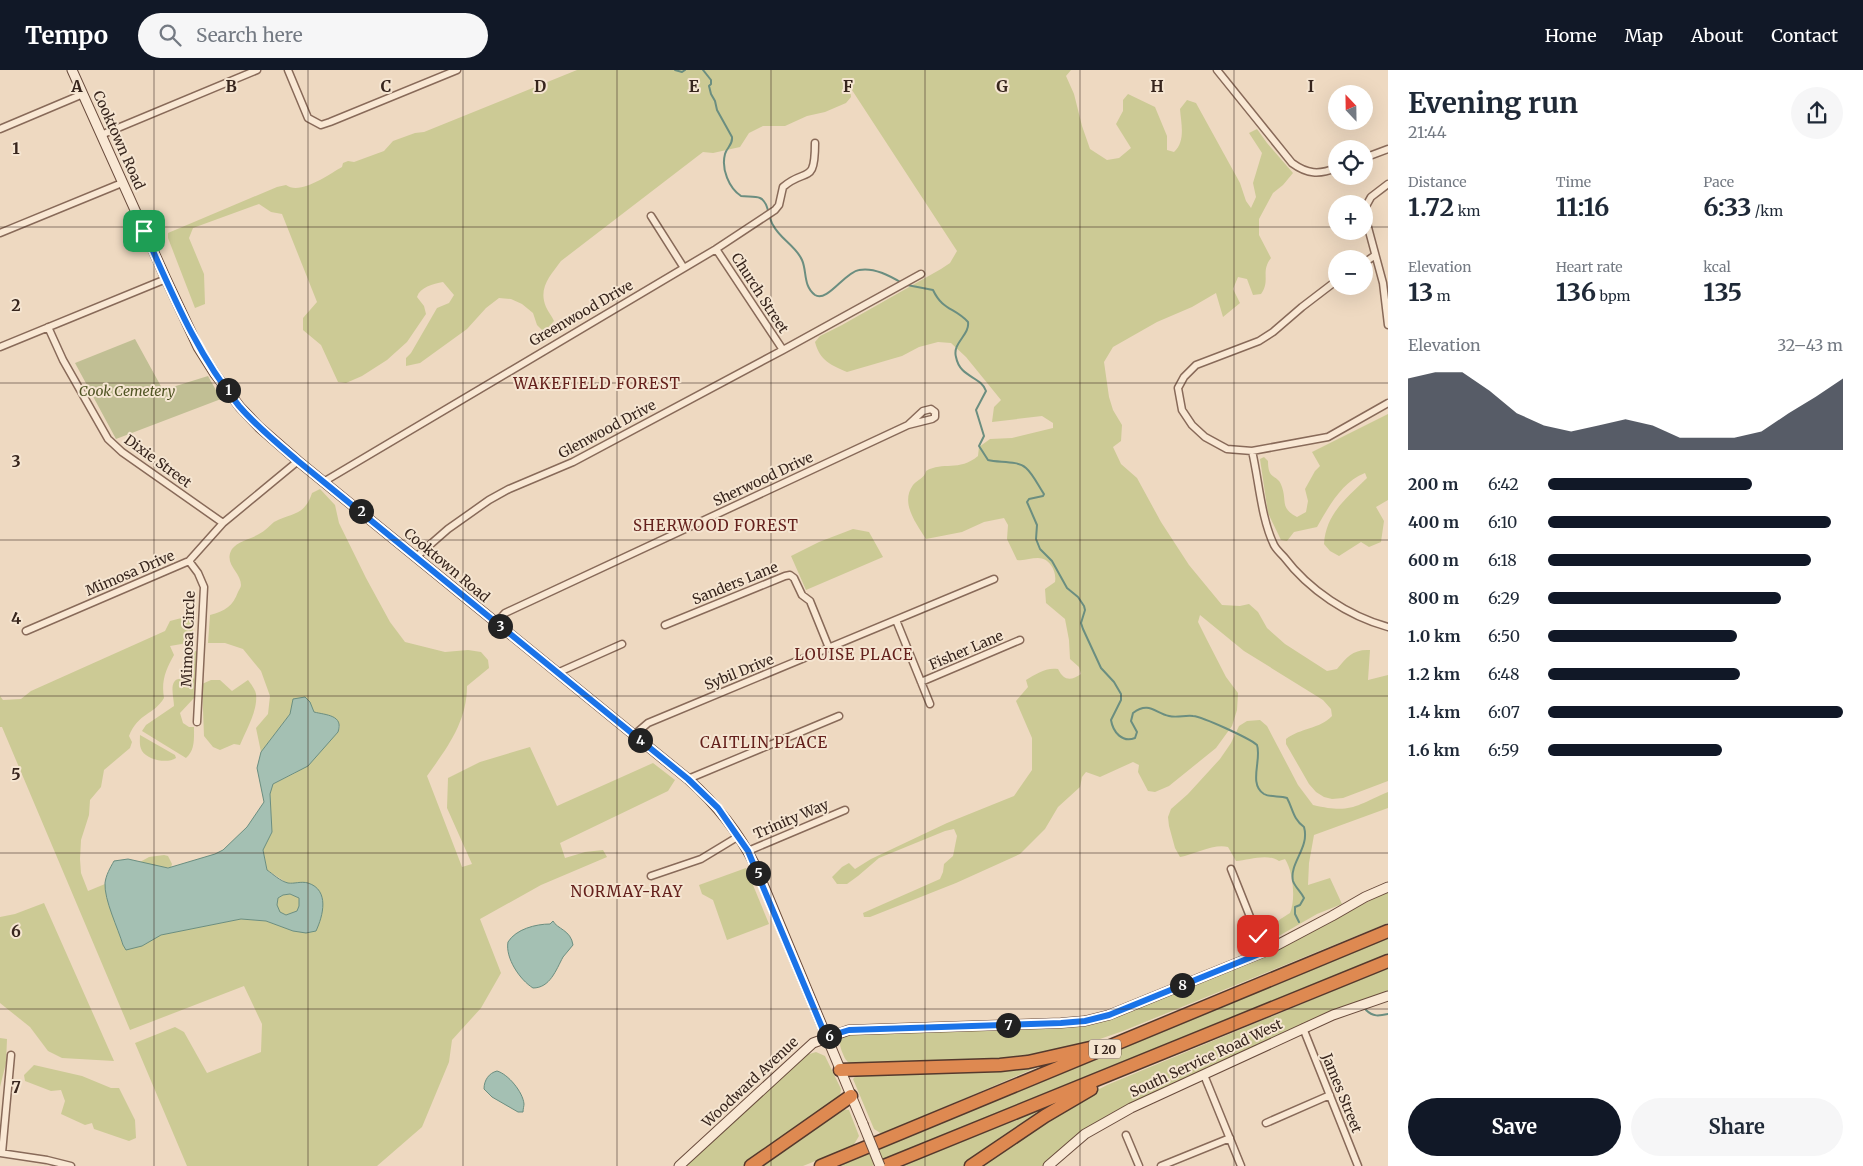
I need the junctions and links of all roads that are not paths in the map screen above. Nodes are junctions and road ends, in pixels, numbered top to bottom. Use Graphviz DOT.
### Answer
graph roads {
  1 [pos="72,70"];
  2 [pos="256,70"];
  3 [pos="288,70"];
  4 [pos="457,70"];
  5 [pos="1217,70"];
  6 [pos="83,94"];
  7 [pos="0,129"];
  8 [pos="101,135"];
  9 [pos="815,144"];
  10 [pos="1388,149"];
  11 [pos="1373,155"];
  12 [pos="1328,171"];
  13 [pos="122,183"];
  14 [pos="1388,184"];
  15 [pos="651,216"];
  16 [pos="0,233"];
  17 [pos="716,249"];
  18 [pos="1374,256"];
  19 [pos="684,268"];
  20 [pos="921,274"];
  21 [pos="166,279"];
  22 [pos="1328,288"];
  23 [pos="1388,326"];
  24 [pos="48,327"];
  25 [pos="0,347"];
  26 [pos="783,350"];
  27 [pos="1388,403"];
  28 [pos="908,426"];
  29 [pos="1252,451"];
  30 [pos="298,461"];
  31 [pos="324,481"];
  32 [pos="223,523"];
  33 [pos="416,557"];
  34 [pos="189,562"];
  35 [pos="994,579"];
  36 [pos="896,620"];
  37 [pos="496,623"];
  38 [pos="666,625"];
  39 [pos="1388,627"];
  40 [pos="26,631"];
  41 [pos="1020,640"];
  42 [pos="622,644"];
  43 [pos="829,648"];
  44 [pos="557,673"];
  45 [pos="921,682"];
  46 [pos="930,704"];
  47 [pos="839,716"];
  48 [pos="198,722"];
  49 [pos="634,735"];
  50 [pos="688,779"];
  51 [pos="845,810"];
  52 [pos="739,836"];
  53 [pos="748,851"];
  54 [pos="1231,869"];
  55 [pos="651,876"];
  56 [pos="1388,887"];
  57 [pos="1388,931"];
  58 [pos="1264,952"];
  59 [pos="1388,961"];
  60 [pos="1388,996"];
  61 [pos="1157,1027"];
  62 [pos="1303,1028"];
  63 [pos="826,1037"];
  64 [pos="11,1055"];
  65 [pos="1143,1060"];
  66 [pos="840,1070"];
  67 [pos="1204,1074"];
  68 [pos="1330,1095"];
  69 [pos="851,1096"];
  70 [pos="1266,1122"];
  71 [pos="1126,1135"];
  72 [pos="1230,1138"];
  73 [pos="1,1153"];
  74 [pos="71,1166"];
  75 [pos="679,1166"];
  76 [pos="751,1166"];
  77 [pos="821,1166"];
  78 [pos="880,1166"];
  79 [pos="884,1166"];
  80 [pos="971,1166"];
  81 [pos="1048,1166"];
  82 [pos="1139,1166"];
  83 [pos="1162,1166"];
  84 [pos="1241,1166"];
  85 [pos="1358,1166"];
  1 -- 6 [label="main road, Cooktown Road"];
  2 -- 8 [label="street"];
  3 -- 4 [label="street"];
  5 -- 12 [label="street"];
  6 -- 7 [label="street"];
  6 -- 8 [label="main road, Cooktown Road"];
  8 -- 13 [label="main road, Cooktown Road"];
  9 -- 17 [label="street, Greenwood Drive"];
  10 -- 11 [label="street"];
  13 -- 16 [label="street"];
  13 -- 21 [label="main road, Cooktown Road"];
  14 -- 18 [label="street"];
  15 -- 19 [label="street"];
  17 -- 19 [label="street, Greenwood Drive"];
  17 -- 26 [label="street, Church Street"];
  18 -- 23 [label="street"];
  19 -- 31 [label="street, Greenwood Drive"];
  20 -- 26 [label="street, Glenwood Drive"];
  21 -- 24 [label="street"];
  21 -- 30 [label="main road, Cooktown Road"];
  22 -- 29 [label="street"];
  24 -- 25 [label="street"];
  24 -- 32 [label="street, Dixie Street"];
  26 -- 33 [label="street, Glenwood Drive"];
  27 -- 29 [label="street"];
  28 -- 37 [label="street, Sherwood Drive"];
  29 -- 39 [label="street"];
  30 -- 31 [label="main road, Cooktown Road"];
  30 -- 32 [label="street, Mimosa Drive"];
  31 -- 33 [label="main road, Cooktown Road"];
  32 -- 34 [label="street, Mimosa Drive"];
  33 -- 37 [label="main road, Cooktown Road"];
  34 -- 40 [label="street, Mimosa Drive"];
  34 -- 48 [label="street, Mimosa Circle"];
  35 -- 36 [label="street, Sybil Drive"];
  36 -- 43 [label="street, Sybil Drive"];
  36 -- 45 [label="street"];
  37 -- 44 [label="main road, Cooktown Road"];
  38 -- 43 [label="street, Sanders Lane"];
  41 -- 45 [label="street, Fisher Lane"];
  42 -- 44 [label="street"];
  43 -- 49 [label="street, Sybil Drive"];
  44 -- 49 [label="main road, Cooktown Road"];
  45 -- 46 [label="street"];
  47 -- 50 [label="street"];
  49 -- 50 [label="main road, Cooktown Road"];
  50 -- 52 [label="main road, Cooktown Road"];
  51 -- 53 [label="street, Trinity Way"];
  52 -- 53 [label="main road, Cooktown Road"];
  52 -- 55 [label="street"];
  53 -- 63 [label="main road, Cooktown Road"];
  54 -- 58 [label="street"];
  56 -- 58 [label="main road, Woodward Avenue"];
  57 -- 61 [label="highway, I 20"];
  58 -- 63 [label="main road, Woodward Avenue"];
  59 -- 65 [label="highway, I 20"];
  60 -- 62 [label="main road, South Service Road West"];
  61 -- 66 [label="highway"];
  61 -- 77 [label="highway, I 20"];
  62 -- 67 [label="main road, South Service Road West"];
  62 -- 68 [label="street, James Street"];
  63 -- 66 [label="main road, Cooktown Road"];
  63 -- 75 [label="main road, Woodward Avenue"];
  64 -- 73 [label="street"];
  65 -- 79 [label="highway, I 20"];
  65 -- 80 [label="highway"];
  66 -- 69 [label="main road, Cooktown Road"];
  67 -- 72 [label="street"];
  67 -- 81 [label="main road, South Service Road West"];
  68 -- 70 [label="street"];
  68 -- 85 [label="street, James Street"];
  69 -- 76 [label="highway"];
  69 -- 78 [label="main road, Cooktown Road, bridge"];
  71 -- 82 [label="street"];
  72 -- 83 [label="street"];
  72 -- 84 [label="street"];
  73 -- 74 [label="street"];
}
